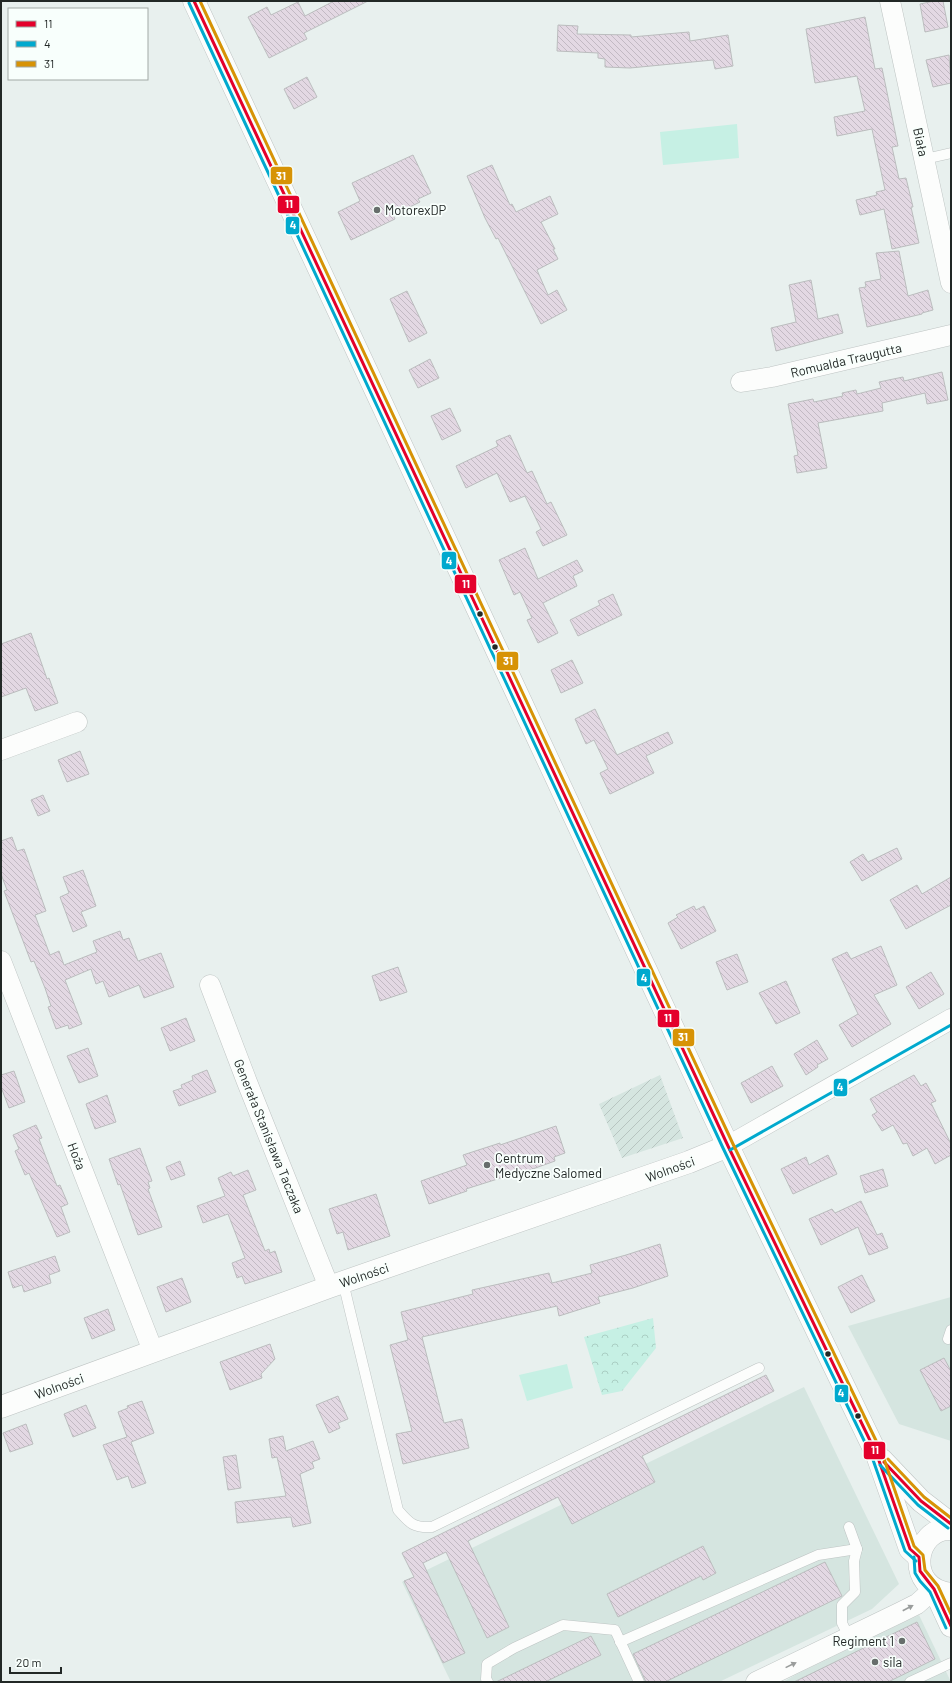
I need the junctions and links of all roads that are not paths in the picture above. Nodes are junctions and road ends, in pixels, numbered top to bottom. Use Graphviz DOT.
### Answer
graph roads {
  1 [pos="194,1"];
  2 [pos="890,1"];
  3 [pos="951,153"];
  4 [pos="925,159"];
  5 [pos="951,283"];
  6 [pos="951,335"];
  7 [pos="741,382"];
  8 [pos="77,722"];
  9 [pos="1,750"];
  10 [pos="1,961"];
  11 [pos="210,985"];
  12 [pos="951,1019"];
  13 [pos="728,1146"];
  14 [pos="336,1285"];
  15 [pos="153,1351"];
  16 [pos="758,1368"];
  17 [pos="1,1407"];
  18 [pos="877,1455"];
  19 [pos="921,1502"];
  20 [pos="951,1504"];
  21 [pos="951,1524"];
  22 [pos="849,1527"];
  23 [pos="951,1530"];
  24 [pos="857,1549"];
  25 [pos="919,1557"];
  26 [pos="943,1591"];
  27 [pos="951,1626"];
  28 [pos="849,1637"];
  29 [pos="620,1642"];
  30 [pos="951,1663"];
  31 [pos="924,1679"];
  32 [pos="488,1682"];
  33 [pos="639,1682"];
  34 [pos="756,1682"];
  35 [pos="910,1682"];
  1 -- 13 [label="main road"];
  2 -- 4 [label="street, Biała"];
  3 -- 4 [label="lane"];
  4 -- 5 [label="street, Biała"];
  6 -- 7 [label="street, Romualda Traugutta"];
  8 -- 9 [label="street"];
  10 -- 15 [label="street, Hoża"];
  11 -- 14 [label="street, Generała Stanisława Taczaka"];
  12 -- 13 [label="street"];
  13 -- 14 [label="main road, Wolności"];
  13 -- 18 [label="main road"];
  14 -- 15 [label="main road, Wolności"];
  14 -- 16 [label="lane"];
  15 -- 17 [label="main road, Wolności"];
  18 -- 19 [label="main road"];
  18 -- 25 [label="main road"];
  19 -- 20 [label="main road"];
  19 -- 21 [label="main road"];
  22 -- 24 [label="lane"];
  23 -- 25 [label="main road"];
  24 -- 28 [label="lane"];
  24 -- 29 [label="lane"];
  25 -- 26 [label="main road"];
  26 -- 27 [label="main road"];
  28 -- 26 [label="street, one-way"];
  34 -- 28 [label="street, one-way"];
  29 -- 32 [label="lane"];
  29 -- 33 [label="lane"];
  30 -- 31 [label="lane"];
  31 -- 35 [label="lane"];
}
